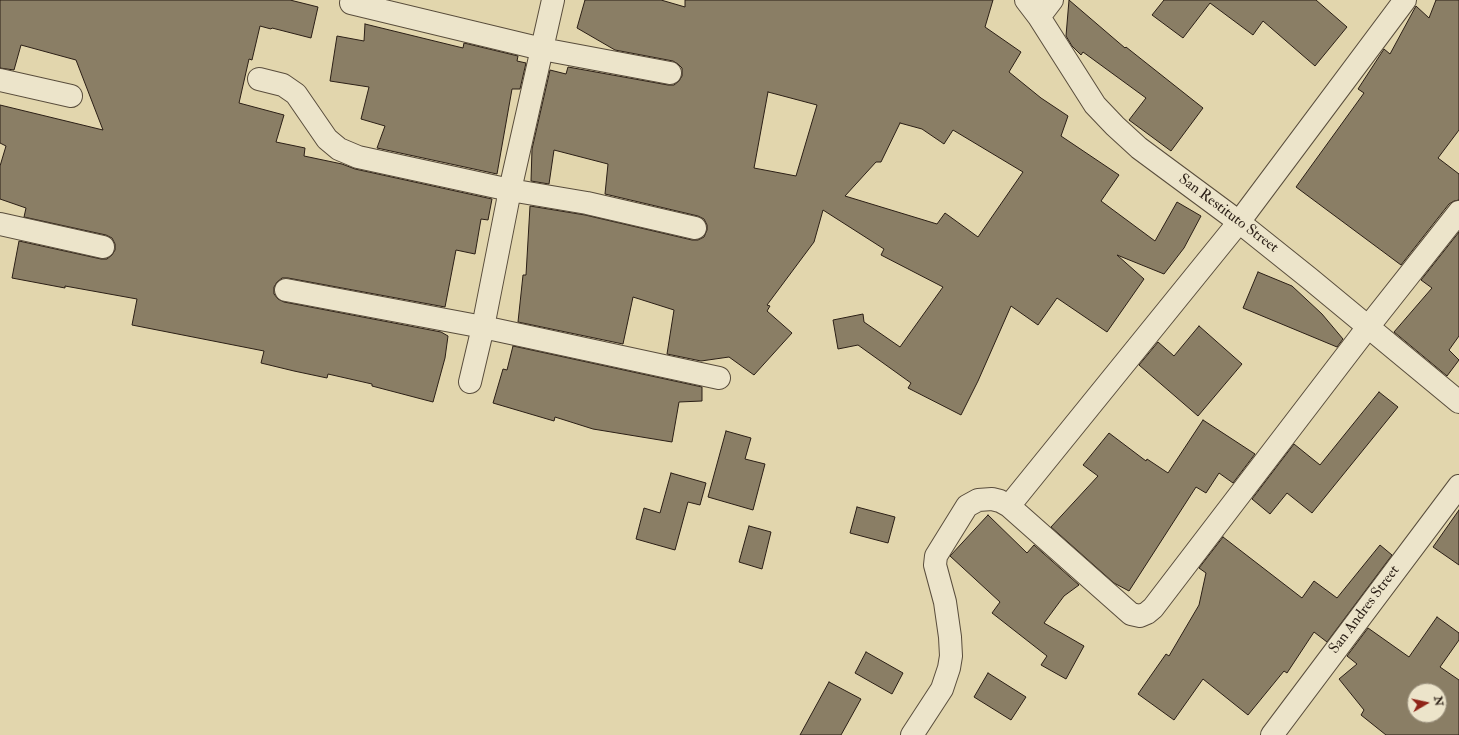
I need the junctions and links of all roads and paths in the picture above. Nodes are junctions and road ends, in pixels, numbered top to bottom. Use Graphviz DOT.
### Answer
graph roads {
  1 [pos="554,0"];
  2 [pos="1405,0"];
  3 [pos="351,3"];
  4 [pos="1039,6"];
  5 [pos="542,49"];
  6 [pos="670,73"];
  7 [pos="259,79"];
  8 [pos="0,80"];
  9 [pos="71,96"];
  10 [pos="510,190"];
  11 [pos="1459,212"];
  12 [pos="1240,222"];
  13 [pos="0,224"];
  14 [pos="695,228"];
  15 [pos="103,247"];
  16 [pos="286,290"];
  17 [pos="483,327"];
  18 [pos="1368,327"];
  19 [pos="719,378"];
  20 [pos="470,382"];
  21 [pos="1457,396"];
  22 [pos="1459,486"];
  23 [pos="1009,506"];
  24 [pos="912,735"];
  25 [pos="1272,735"];
  1 -- 5 [label="street"];
  2 -- 12 [label="street"];
  3 -- 5 [label="street"];
  4 -- 12 [label="street, San Restituto Street"];
  5 -- 6 [label="street"];
  5 -- 10 [label="street"];
  7 -- 10 [label="street"];
  8 -- 9 [label="street"];
  10 -- 14 [label="street"];
  10 -- 17 [label="street"];
  11 -- 18 [label="street"];
  12 -- 18 [label="street, San Restituto Street"];
  12 -- 23 [label="street"];
  13 -- 15 [label="street"];
  16 -- 17 [label="street"];
  17 -- 19 [label="street"];
  17 -- 20 [label="street"];
  18 -- 21 [label="street, San Restituto Street"];
  18 -- 23 [label="street"];
  22 -- 25 [label="street, San Andres Street"];
  23 -- 24 [label="street"];
}
